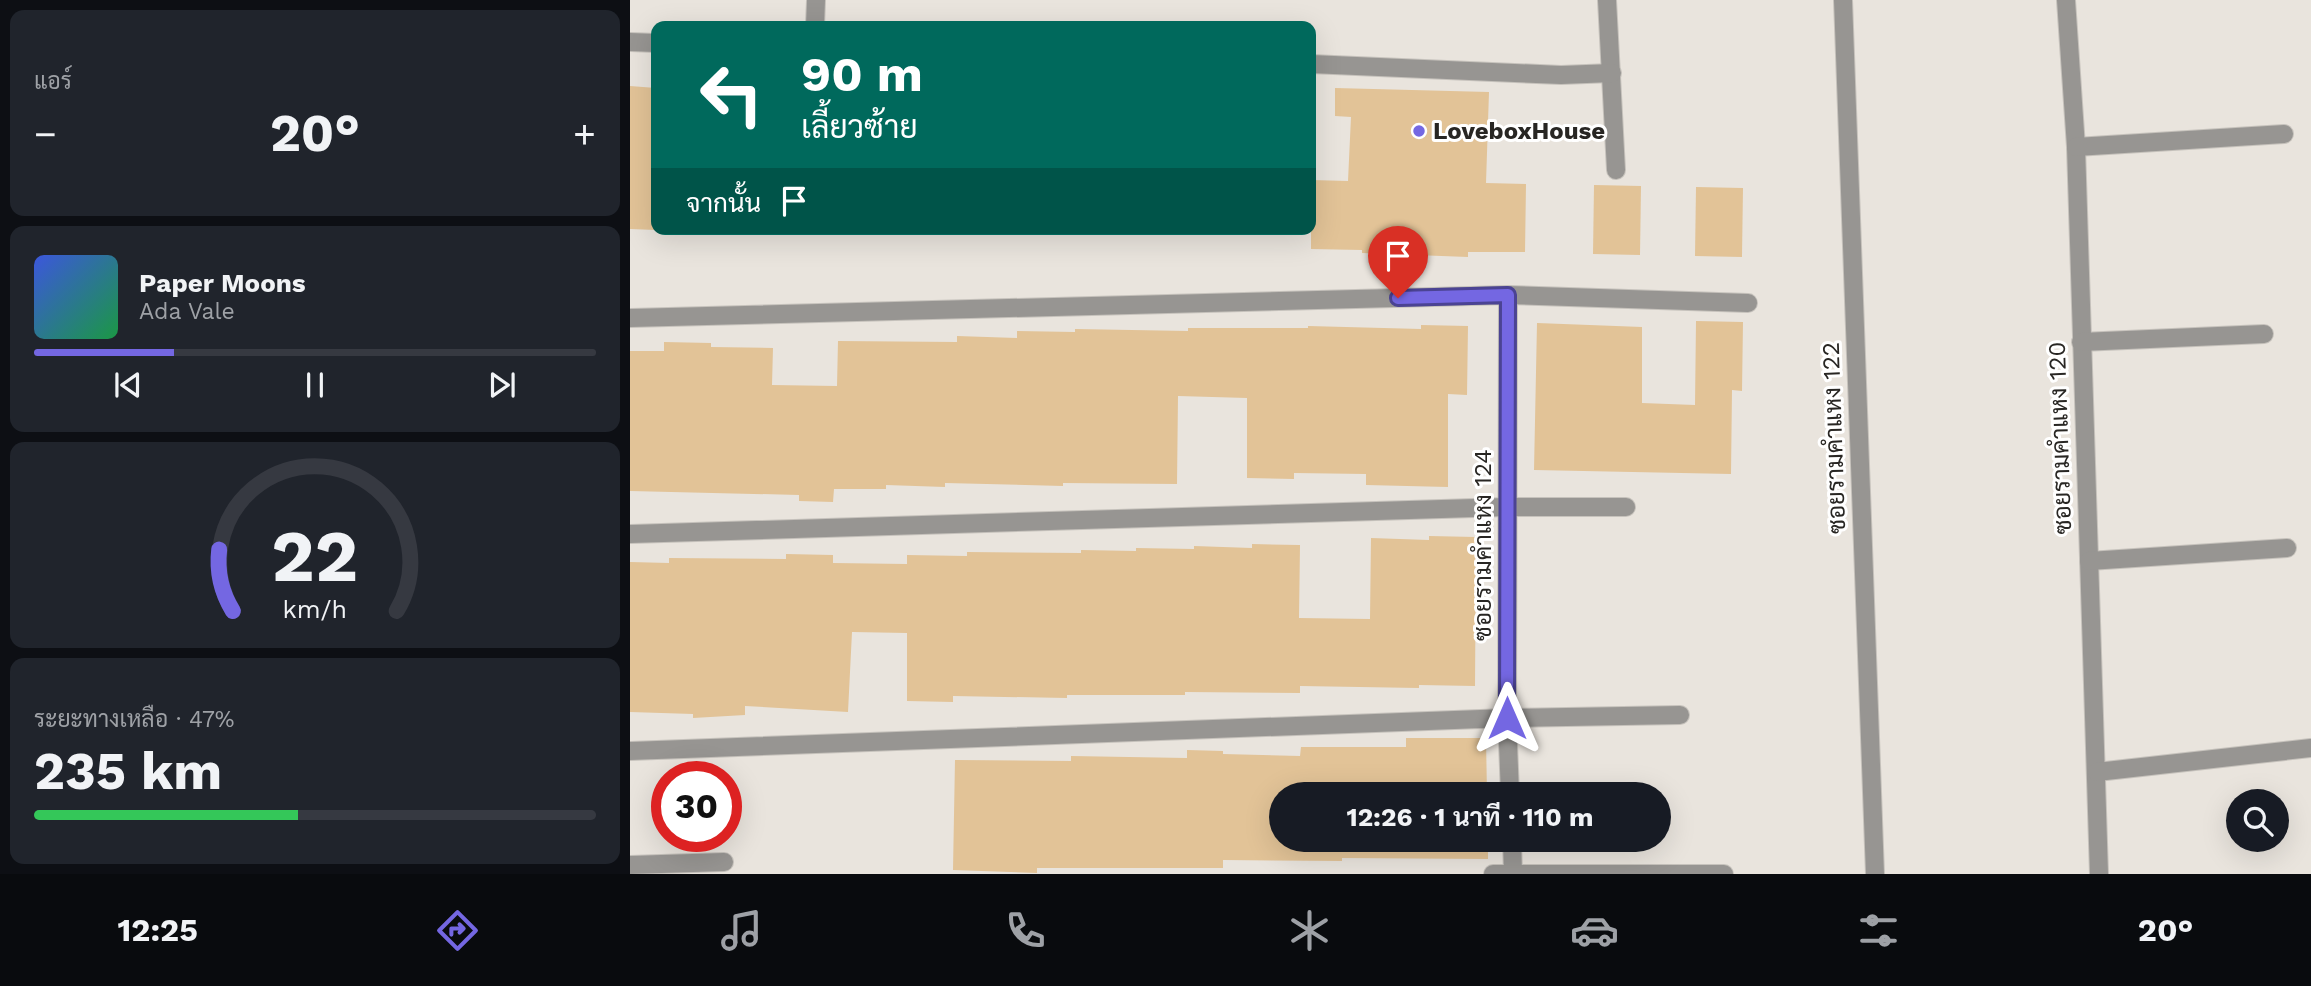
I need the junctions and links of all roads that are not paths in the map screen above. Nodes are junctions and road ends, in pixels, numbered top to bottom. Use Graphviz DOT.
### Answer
graph roads {
  1 [pos="816,0"];
  2 [pos="1607,0"];
  3 [pos="1843,0"];
  4 [pos="2066,0"];
  5 [pos="815,21"];
  6 [pos="630,42"];
  7 [pos="651,43"];
  8 [pos="1316,64"];
  9 [pos="1612,74"];
  10 [pos="2284,134"];
  11 [pos="2076,147"];
  12 [pos="1616,170"];
  13 [pos="1508,295"];
  14 [pos="1748,303"];
  15 [pos="630,318"];
  16 [pos="2264,334"];
  17 [pos="2081,342"];
  18 [pos="1507,506"];
  19 [pos="1626,507"];
  20 [pos="630,534"];
  21 [pos="2287,548"];
  22 [pos="2089,561"];
  23 [pos="1680,715"];
  24 [pos="1507,718"];
  25 [pos="2311,748"];
  26 [pos="630,751"];
  27 [pos="2096,772"];
  28 [pos="1510,782"];
  29 [pos="1512,852"];
  30 [pos="724,862"];
  31 [pos="637,868"];
  32 [pos="1493,874"];
  33 [pos="1513,874"];
  34 [pos="1724,874"];
  35 [pos="1875,874"];
  36 [pos="2099,874"];
  1 -- 5 [label="street"];
  2 -- 9 [label="street"];
  3 -- 35 [label="street, ซอยรามคำแหง 122"];
  4 -- 11 [label="street, ซอยรามคำแหง 120"];
  6 -- 7 [label="street"];
  8 -- 9 [label="street"];
  9 -- 12 [label="street"];
  10 -- 11 [label="street"];
  11 -- 17 [label="street, ซอยรามคำแหง 120"];
  13 -- 14 [label="street"];
  13 -- 15 [label="street"];
  13 -- 18 [label="street, ซอยรามคำแหง 124"];
  16 -- 17 [label="street"];
  17 -- 22 [label="street, ซอยรามคำแหง 120"];
  18 -- 19 [label="street"];
  18 -- 20 [label="street"];
  18 -- 24 [label="street, ซอยรามคำแหง 124"];
  21 -- 22 [label="street"];
  22 -- 27 [label="street, ซอยรามคำแหง 120"];
  23 -- 24 [label="street"];
  24 -- 26 [label="street"];
  24 -- 28 [label="street, ซอยรามคำแหง 124"];
  25 -- 27 [label="street"];
  27 -- 36 [label="street, ซอยรามคำแหง 120"];
  29 -- 33 [label="street"];
  30 -- 31 [label="street"];
  32 -- 33 [label="street"];
  33 -- 34 [label="street"];
}
